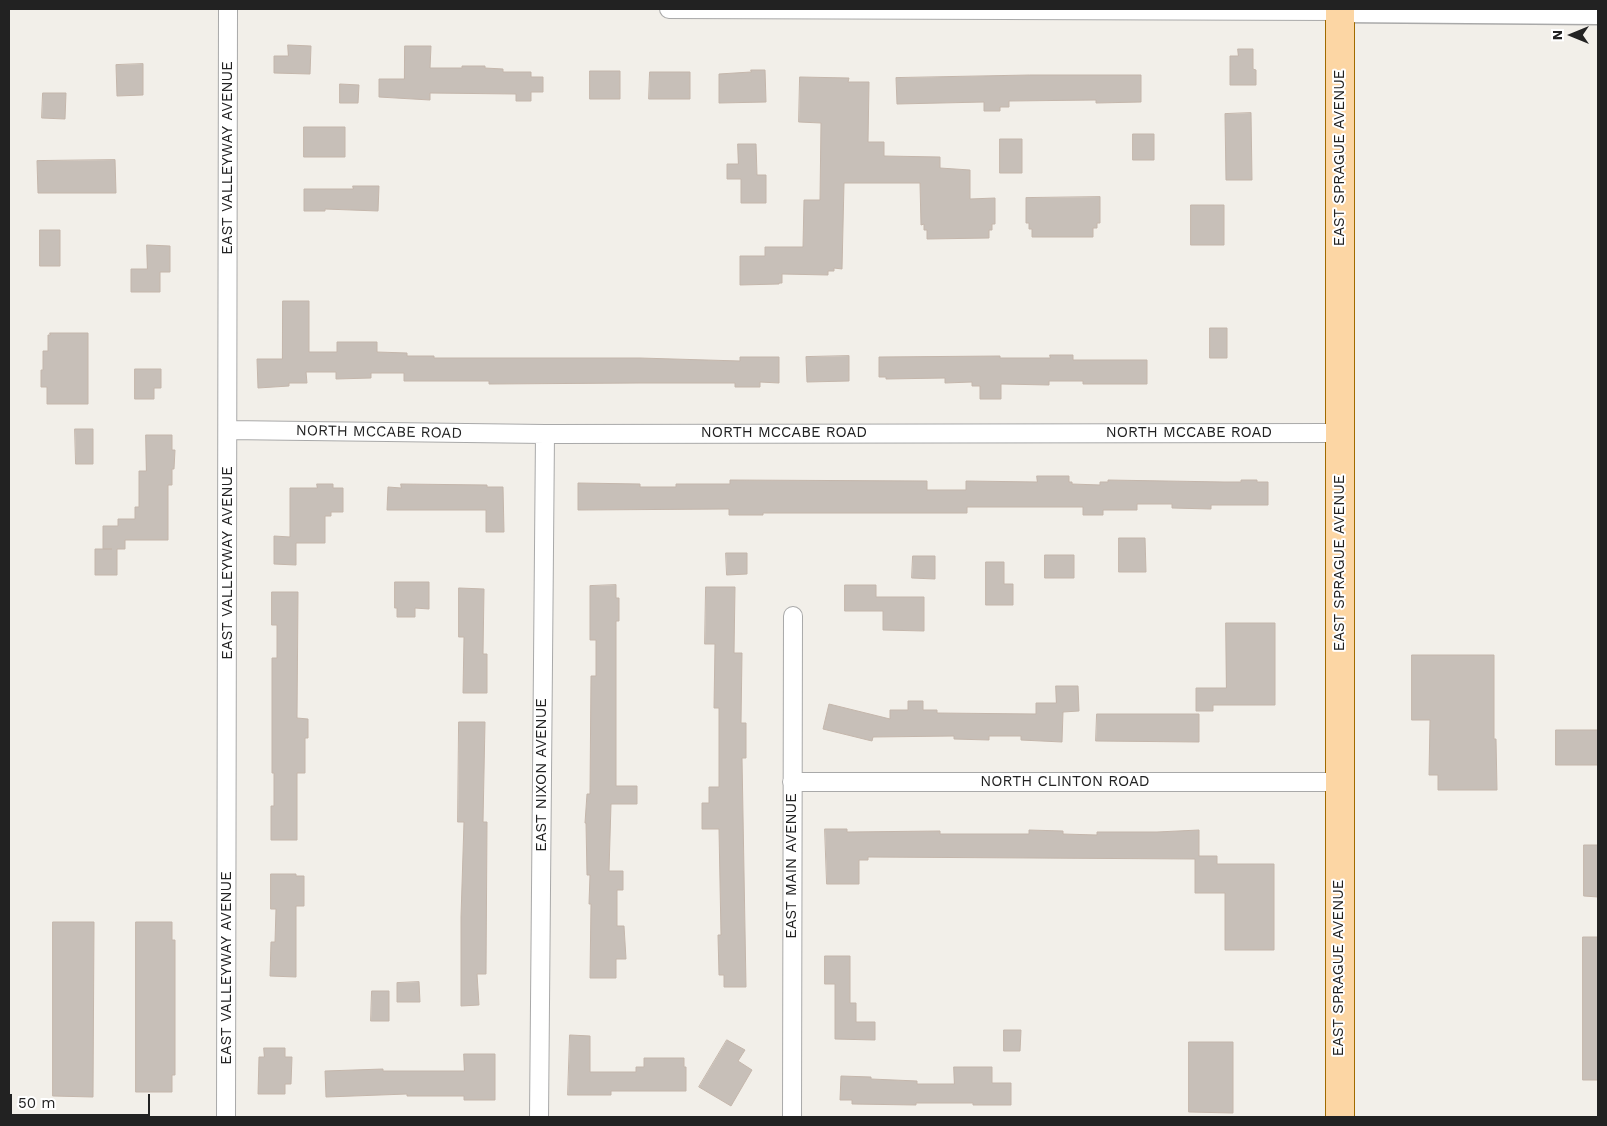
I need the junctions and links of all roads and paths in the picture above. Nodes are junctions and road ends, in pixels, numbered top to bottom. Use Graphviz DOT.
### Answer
graph roads {
  1 [pos="228,9"];
  2 [pos="669,9"];
  3 [pos="1340,10"];
  4 [pos="1598,13"];
  5 [pos="228,430"];
  6 [pos="1340,433"];
  7 [pos="545,434"];
  8 [pos="793,616"];
  9 [pos="792,782"];
  10 [pos="1339,782"];
  11 [pos="226,1117"];
  12 [pos="540,1117"];
  13 [pos="792,1117"];
  14 [pos="1340,1117"];
  1 -- 5 [label="street, EAST VALLEYWAY AVENUE"];
  2 -- 3 [label="street"];
  3 -- 4 [label="street"];
  3 -- 6 [label="main road, EAST SPRAGUE AVENUE"];
  5 -- 7 [label="street, NORTH MCCABE ROAD"];
  5 -- 11 [label="street, EAST VALLEYWAY AVENUE"];
  6 -- 7 [label="street, NORTH MCCABE ROAD"];
  6 -- 10 [label="main road, EAST SPRAGUE AVENUE"];
  7 -- 12 [label="street, EAST NIXON AVENUE"];
  8 -- 9 [label="street, EAST MAIN AVENUE"];
  9 -- 10 [label="street, NORTH CLINTON ROAD"];
  9 -- 13 [label="street, EAST MAIN AVENUE"];
  10 -- 14 [label="main road, EAST SPRAGUE AVENUE"];
}
